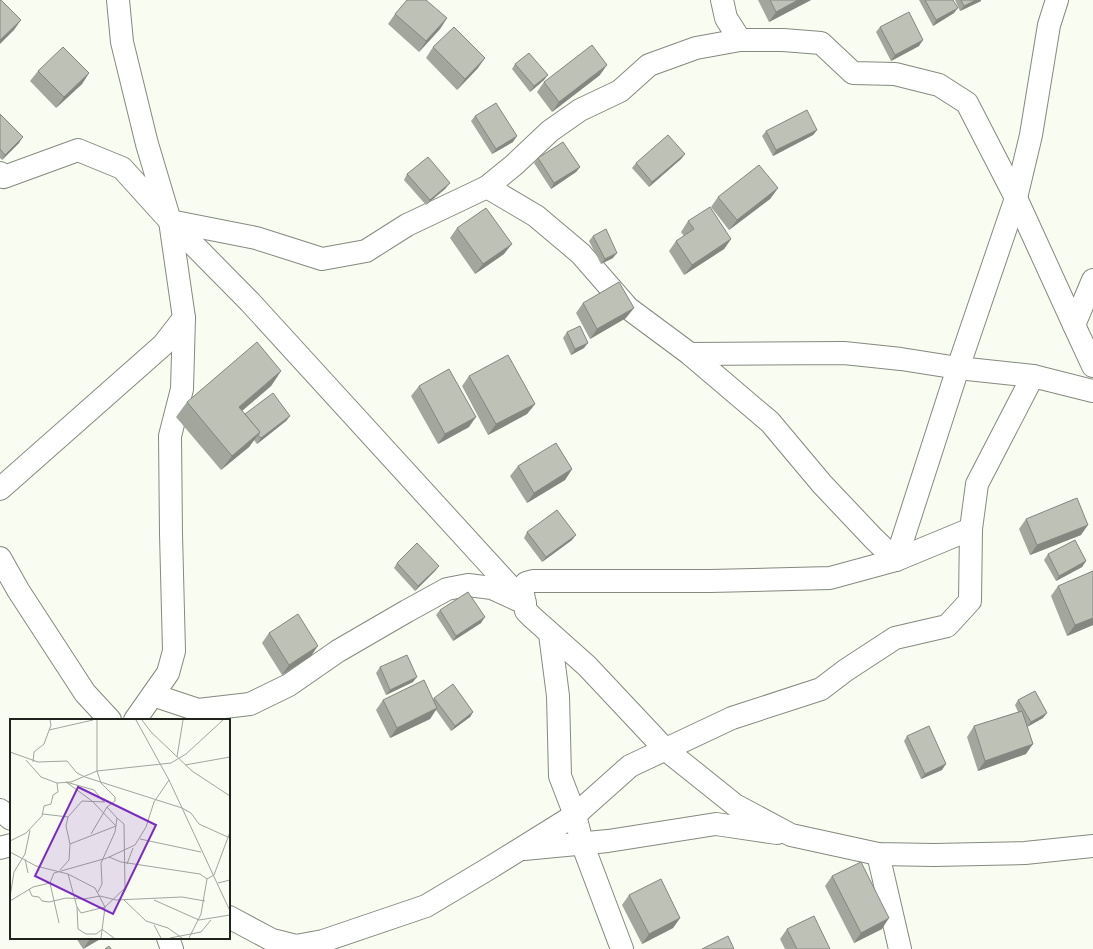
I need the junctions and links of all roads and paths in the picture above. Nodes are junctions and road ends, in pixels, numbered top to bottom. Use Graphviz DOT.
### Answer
graph roads {
  1 [pos="118,0"];
  2 [pos="722,0"];
  3 [pos="1057,0"];
  4 [pos="740,40"];
  5 [pos="1,177"];
  6 [pos="487,186"];
  7 [pos="1016,198"];
  8 [pos="170,221"];
  9 [pos="1093,280"];
  10 [pos="184,318"];
  11 [pos="1074,325"];
  12 [pos="690,354"];
  13 [pos="1093,366"];
  14 [pos="958,368"];
  15 [pos="1033,376"];
  16 [pos="1093,391"];
  17 [pos="0,489"];
  18 [pos="972,529"];
  19 [pos="0,558"];
  20 [pos="896,560"];
  21 [pos="525,603"];
  22 [pos="550,634"];
  23 [pos="153,695"];
  24 [pos="109,719"];
  25 [pos="136,719"];
  26 [pos="665,749"];
  27 [pos="0,810"];
  28 [pos="575,815"];
  29 [pos="10,818"];
  30 [pos="790,835"];
  31 [pos="582,843"];
  32 [pos="10,845"];
  33 [pos="1093,846"];
  34 [pos="0,848"];
  35 [pos="519,850"];
  36 [pos="878,854"];
  37 [pos="230,918"];
  38 [pos="168,939"];
  39 [pos="172,949"];
  40 [pos="622,949"];
  41 [pos="900,949"];
  1 -- 8 [label="street"];
  2 -- 4 [label="street"];
  3 -- 7 [label="street"];
  4 -- 6 [label="street"];
  4 -- 7 [label="street"];
  5 -- 8 [label="street"];
  6 -- 8 [label="street"];
  6 -- 12 [label="street"];
  7 -- 11 [label="street"];
  7 -- 14 [label="street"];
  8 -- 10 [label="street"];
  8 -- 21 [label="street"];
  9 -- 11 [label="street"];
  10 -- 17 [label="street"];
  10 -- 23 [label="street"];
  11 -- 13 [label="street"];
  12 -- 14 [label="street"];
  12 -- 20 [label="street"];
  14 -- 15 [label="street"];
  14 -- 20 [label="street"];
  15 -- 16 [label="street"];
  15 -- 18 [label="street"];
  18 -- 20 [label="street"];
  18 -- 26 [label="street"];
  19 -- 24 [label="street"];
  20 -- 21 [label="street"];
  21 -- 22 [label="street"];
  21 -- 23 [label="street"];
  22 -- 26 [label="street"];
  22 -- 28 [label="street"];
  23 -- 25 [label="street"];
  26 -- 28 [label="street"];
  26 -- 30 [label="street"];
  27 -- 29 [label="street"];
  28 -- 31 [label="street"];
  28 -- 35 [label="street"];
  30 -- 31 [label="street"];
  30 -- 36 [label="street"];
  31 -- 35 [label="street"];
  31 -- 40 [label="street"];
  32 -- 34 [label="street"];
  33 -- 36 [label="street"];
  35 -- 37 [label="street"];
  36 -- 41 [label="street"];
  38 -- 39 [label="street"];
}
